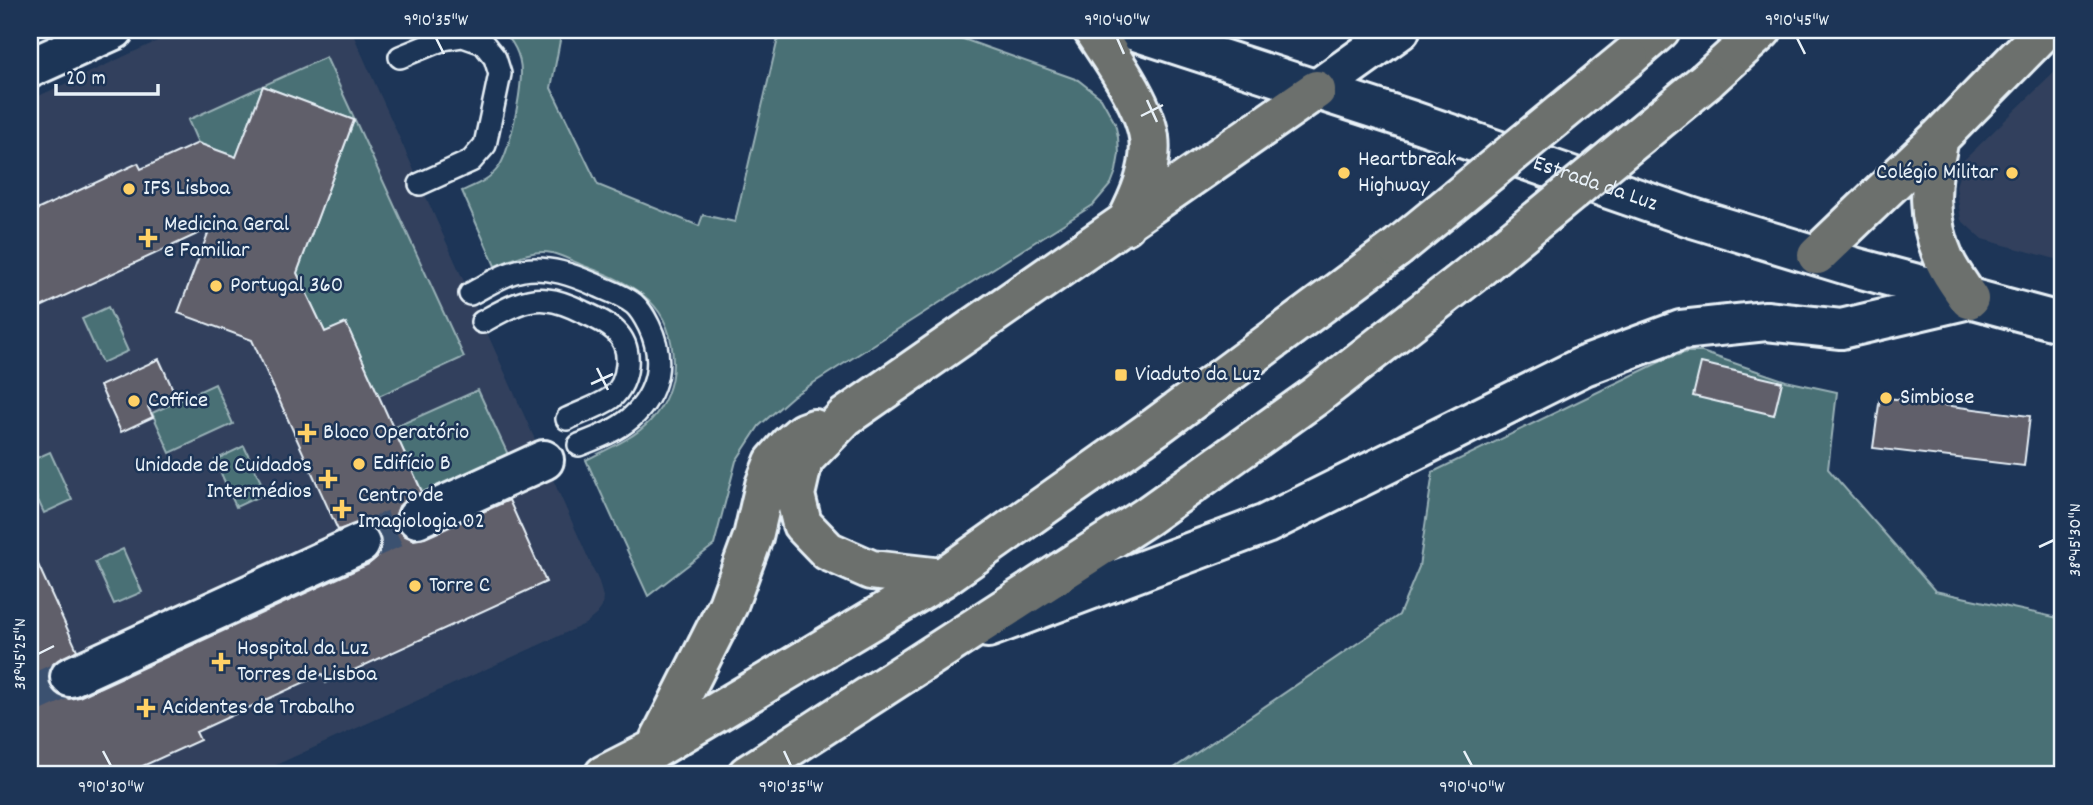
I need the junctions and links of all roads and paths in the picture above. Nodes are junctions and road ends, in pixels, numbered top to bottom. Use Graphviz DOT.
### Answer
graph roads {
  1 [pos="114,30"];
  2 [pos="1093,30"];
  3 [pos="1132,30"];
  4 [pos="1400,30"];
  5 [pos="1660,30"];
  6 [pos="1762,30"];
  7 [pos="2045,30"];
  8 [pos="400,57"];
  9 [pos="30,68"];
  10 [pos="1316,90"];
  11 [pos="1939,138"];
  12 [pos="420,184"];
  13 [pos="1125,225"];
  14 [pos="1816,255"];
  15 [pos="470,294"];
  16 [pos="1969,299"];
  17 [pos="482,322"];
  18 [pos="2063,323"];
  19 [pos="845,417"];
  20 [pos="567,419"];
  21 [pos="579,445"];
  22 [pos="544,460"];
  23 [pos="417,518"];
  24 [pos="360,544"];
  25 [pos="942,578"];
  26 [pos="950,643"];
  27 [pos="70,677"];
  28 [pos="654,749"];
  29 [pos="604,775"];
  30 [pos="747,775"];
  1 -- 9 [label="main road"];
  2 -- 13 [label="highway"];
  3 -- 10 [label="main road, Estrada da Luz"];
  4 -- 10 [label="main road"];
  5 -- 25 [label="highway, bridge"];
  6 -- 26 [label="highway, bridge"];
  7 -- 11 [label="highway"];
  8 -- 12 [label="lane"];
  10 -- 13 [label="highway"];
  10 -- 14 [label="main road, Estrada da Luz"];
  11 -- 14 [label="highway"];
  11 -- 16 [label="highway"];
  13 -- 19 [label="highway"];
  14 -- 16 [label="main road, Estrada da Luz"];
  15 -- 21 [label="lane"];
  16 -- 18 [label="main road, Estrada da Luz"];
  16 -- 26 [label="main road"];
  17 -- 20 [label="lane"];
  19 -- 25 [label="highway"];
  19 -- 28 [label="highway"];
  22 -- 23 [label="main road"];
  24 -- 27 [label="main road"];
  25 -- 28 [label="highway"];
  26 -- 30 [label="highway"];
  28 -- 29 [label="highway"];
}
